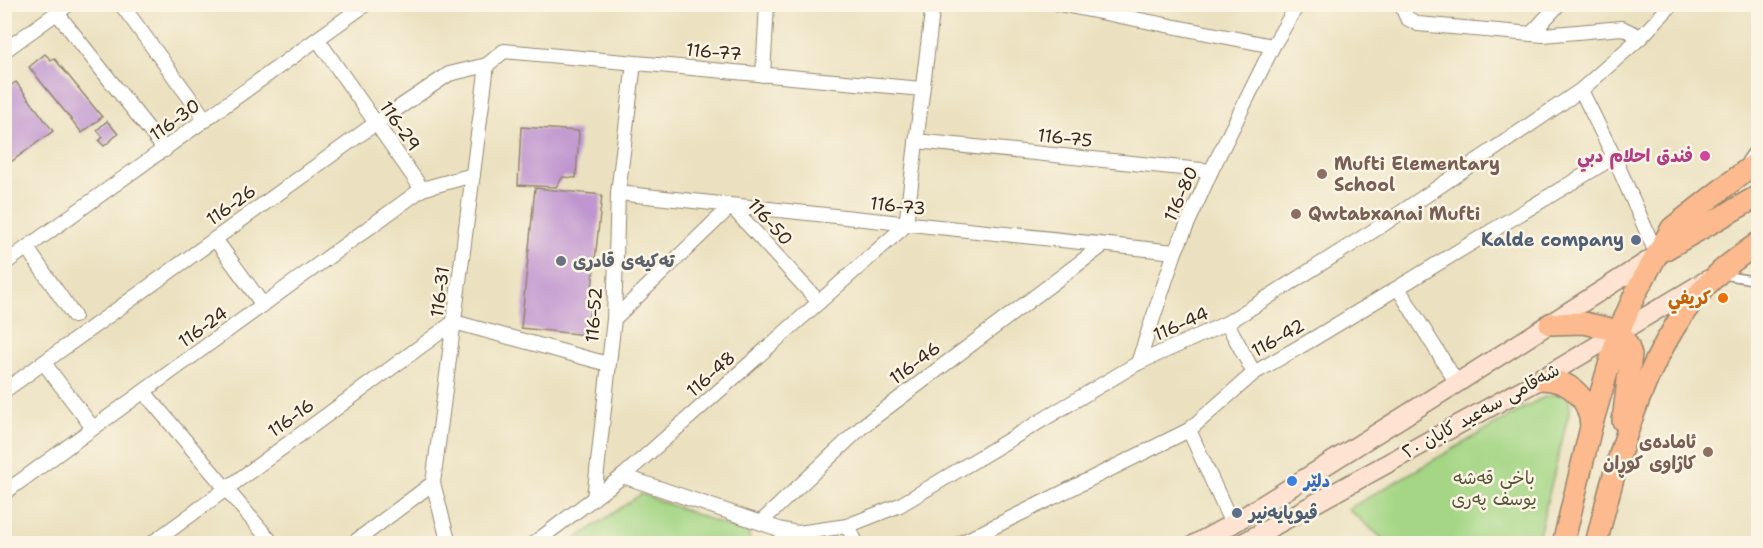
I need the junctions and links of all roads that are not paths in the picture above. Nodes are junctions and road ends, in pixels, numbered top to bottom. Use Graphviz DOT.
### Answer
graph roads {
  1 [pos="69,4"];
  2 [pos="121,4"];
  3 [pos="366,4"];
  4 [pos="767,4"];
  5 [pos="933,4"];
  6 [pos="1059,4"];
  7 [pos="1298,4"];
  8 [pos="1401,4"];
  9 [pos="1559,4"];
  10 [pos="1672,4"];
  11 [pos="1091,7"];
  12 [pos="57,13"];
  13 [pos="1531,34"];
  14 [pos="1641,37"];
  15 [pos="318,40"];
  16 [pos="1273,46"];
  17 [pos="4,51"];
  18 [pos="634,63"];
  19 [pos="487,65"];
  20 [pos="763,75"];
  21 [pos="921,89"];
  22 [pos="1581,90"];
  23 [pos="206,120"];
  24 [pos="376,123"];
  25 [pos="916,141"];
  26 [pos="1758,143"];
  27 [pos="165,150"];
  28 [pos="1614,157"];
  29 [pos="1758,162"];
  30 [pos="1211,171"];
  31 [pos="473,175"];
  32 [pos="1729,183"];
  33 [pos="422,189"];
  34 [pos="618,194"];
  35 [pos="1758,196"];
  36 [pos="731,206"];
  37 [pos="906,225"];
  38 [pos="215,239"];
  39 [pos="1758,243"];
  40 [pos="1102,246"];
  41 [pos="27,248"];
  42 [pos="1175,252"];
  43 [pos="1657,255"];
  44 [pos="4,264"];
  45 [pos="1718,274"];
  46 [pos="1758,281"];
  47 [pos="1398,288"];
  48 [pos="819,302"];
  49 [pos="263,305"];
  50 [pos="75,316"];
  51 [pos="614,319"];
  52 [pos="454,322"];
  53 [pos="1227,323"];
  54 [pos="1550,324"];
  55 [pos="1619,331"];
  56 [pos="44,363"];
  57 [pos="1138,363"];
  58 [pos="608,364"];
  59 [pos="1254,373"];
  60 [pos="1541,379"];
  61 [pos="1457,383"];
  62 [pos="4,391"];
  63 [pos="144,392"];
  64 [pos="1591,427"];
  65 [pos="93,428"];
  66 [pos="1189,430"];
  67 [pos="1618,457"];
  68 [pos="623,476"];
  69 [pos="434,483"];
  70 [pos="225,488"];
  71 [pos="4,493"];
  72 [pos="594,498"];
  73 [pos="760,522"];
  74 [pos="1232,524"];
  75 [pos="848,526"];
  76 [pos="798,533"];
  77 [pos="151,543"];
  78 [pos="273,543"];
  79 [pos="352,543"];
  80 [pos="449,543"];
  81 [pos="533,543"];
  82 [pos="774,543"];
  83 [pos="857,543"];
  84 [pos="959,543"];
  85 [pos="1195,543"];
  86 [pos="1241,543"];
  87 [pos="1563,543"];
  88 [pos="1596,543"];
  1 -- 12 [label="street"];
  2 -- 23 [label="street"];
  3 -- 15 [label="street, 116-30"];
  4 -- 20 [label="street"];
  5 -- 21 [label="street"];
  6 -- 11 [label="street"];
  7 -- 16 [label="street, 116-80"];
  8 -- 13 [label="street"];
  9 -- 13 [label="street"];
  10 -- 14 [label="street, 116-44"];
  11 -- 16 [label="street"];
  12 -- 17 [label="street"];
  12 -- 27 [label="street"];
  13 -- 14 [label="street"];
  14 -- 22 [label="street, 116-44"];
  15 -- 23 [label="street, 116-30"];
  15 -- 24 [label="street, 116-29"];
  16 -- 30 [label="street, 116-80"];
  18 -- 19 [label="street, 116-77"];
  18 -- 20 [label="street, 116-77"];
  18 -- 34 [label="street, 116-52"];
  19 -- 24 [label="street, 116-26"];
  19 -- 31 [label="street, 116-31"];
  20 -- 21 [label="street, 116-77"];
  21 -- 25 [label="street"];
  22 -- 28 [label="street"];
  22 -- 53 [label="street, 116-44"];
  23 -- 27 [label="street, 116-30"];
  24 -- 33 [label="street, 116-29"];
  24 -- 38 [label="street, 116-26"];
  25 -- 30 [label="street, 116-75"];
  25 -- 37 [label="street"];
  26 -- 32 [label="lane"];
  27 -- 41 [label="street, 116-30"];
  28 -- 43 [label="street"];
  28 -- 47 [label="street, 116-42"];
  29 -- 32 [label="main road"];
  30 -- 42 [label="street, 116-80"];
  31 -- 33 [label="street"];
  31 -- 52 [label="street, 116-31"];
  32 -- 43 [label="main road"];
  33 -- 49 [label="street, 116-24"];
  34 -- 36 [label="street, 116-73"];
  34 -- 51 [label="street, 116-52"];
  35 -- 43 [label="main road"];
  36 -- 37 [label="street, 116-73"];
  36 -- 48 [label="street, 116-50"];
  36 -- 51 [label="street, 116-50"];
  37 -- 40 [label="street, 116-73"];
  37 -- 48 [label="street, 116-48"];
  38 -- 49 [label="street"];
  38 -- 56 [label="street, 116-26"];
  39 -- 45 [label="main road"];
  40 -- 42 [label="street, 116-73"];
  40 -- 73 [label="street, 116-46"];
  41 -- 44 [label="street, 116-30"];
  41 -- 50 [label="street"];
  42 -- 57 [label="street, 116-80"];
  43 -- 54 [label="main road, شەقامی سەعید کابان ٢٠"];
  43 -- 55 [label="main road"];
  45 -- 46 [label="lane"];
  45 -- 55 [label="main road, شەقامی سەعید کابان ٢٠"];
  45 -- 67 [label="main road"];
  47 -- 59 [label="street, 116-42"];
  47 -- 61 [label="street"];
  48 -- 68 [label="street, 116-48"];
  49 -- 63 [label="street, 116-24"];
  51 -- 58 [label="street, 116-52"];
  52 -- 58 [label="street"];
  52 -- 69 [label="street, 116-31"];
  52 -- 70 [label="street, 116-16"];
  53 -- 57 [label="street, 116-44"];
  53 -- 59 [label="street"];
  54 -- 55 [label="main road"];
  54 -- 61 [label="main road, شەقامی سەعید کابان ٢٠"];
  55 -- 60 [label="main road, شەقامی سەعید کابان ٢٠"];
  55 -- 64 [label="main road"];
  55 -- 67 [label="main road"];
  56 -- 62 [label="street, 116-26"];
  56 -- 65 [label="street"];
  57 -- 75 [label="street, 116-44"];
  58 -- 72 [label="street, 116-52"];
  59 -- 66 [label="street, 116-42"];
  60 -- 64 [label="main road"];
  60 -- 86 [label="main road, شەقامی سەعید کابان ٢٠"];
  61 -- 74 [label="main road, شەقامی سەعید کابان ٢٠"];
  63 -- 65 [label="street, 116-24"];
  63 -- 70 [label="street"];
  64 -- 87 [label="main road"];
  65 -- 71 [label="street, 116-24"];
  66 -- 74 [label="street"];
  66 -- 84 [label="street, 116-42"];
  67 -- 88 [label="main road"];
  68 -- 72 [label="street, 116-48"];
  68 -- 73 [label="street"];
  69 -- 79 [label="street"];
  69 -- 80 [label="street, 116-31"];
  70 -- 77 [label="street, 116-16"];
  70 -- 78 [label="street"];
  72 -- 81 [label="street, 116-48"];
  73 -- 76 [label="street"];
  74 -- 85 [label="main road, شەقامی سەعید کابان ٢٠"];
  75 -- 76 [label="street, 116-44"];
  75 -- 83 [label="street"];
  76 -- 82 [label="street, 116-44"];
}
